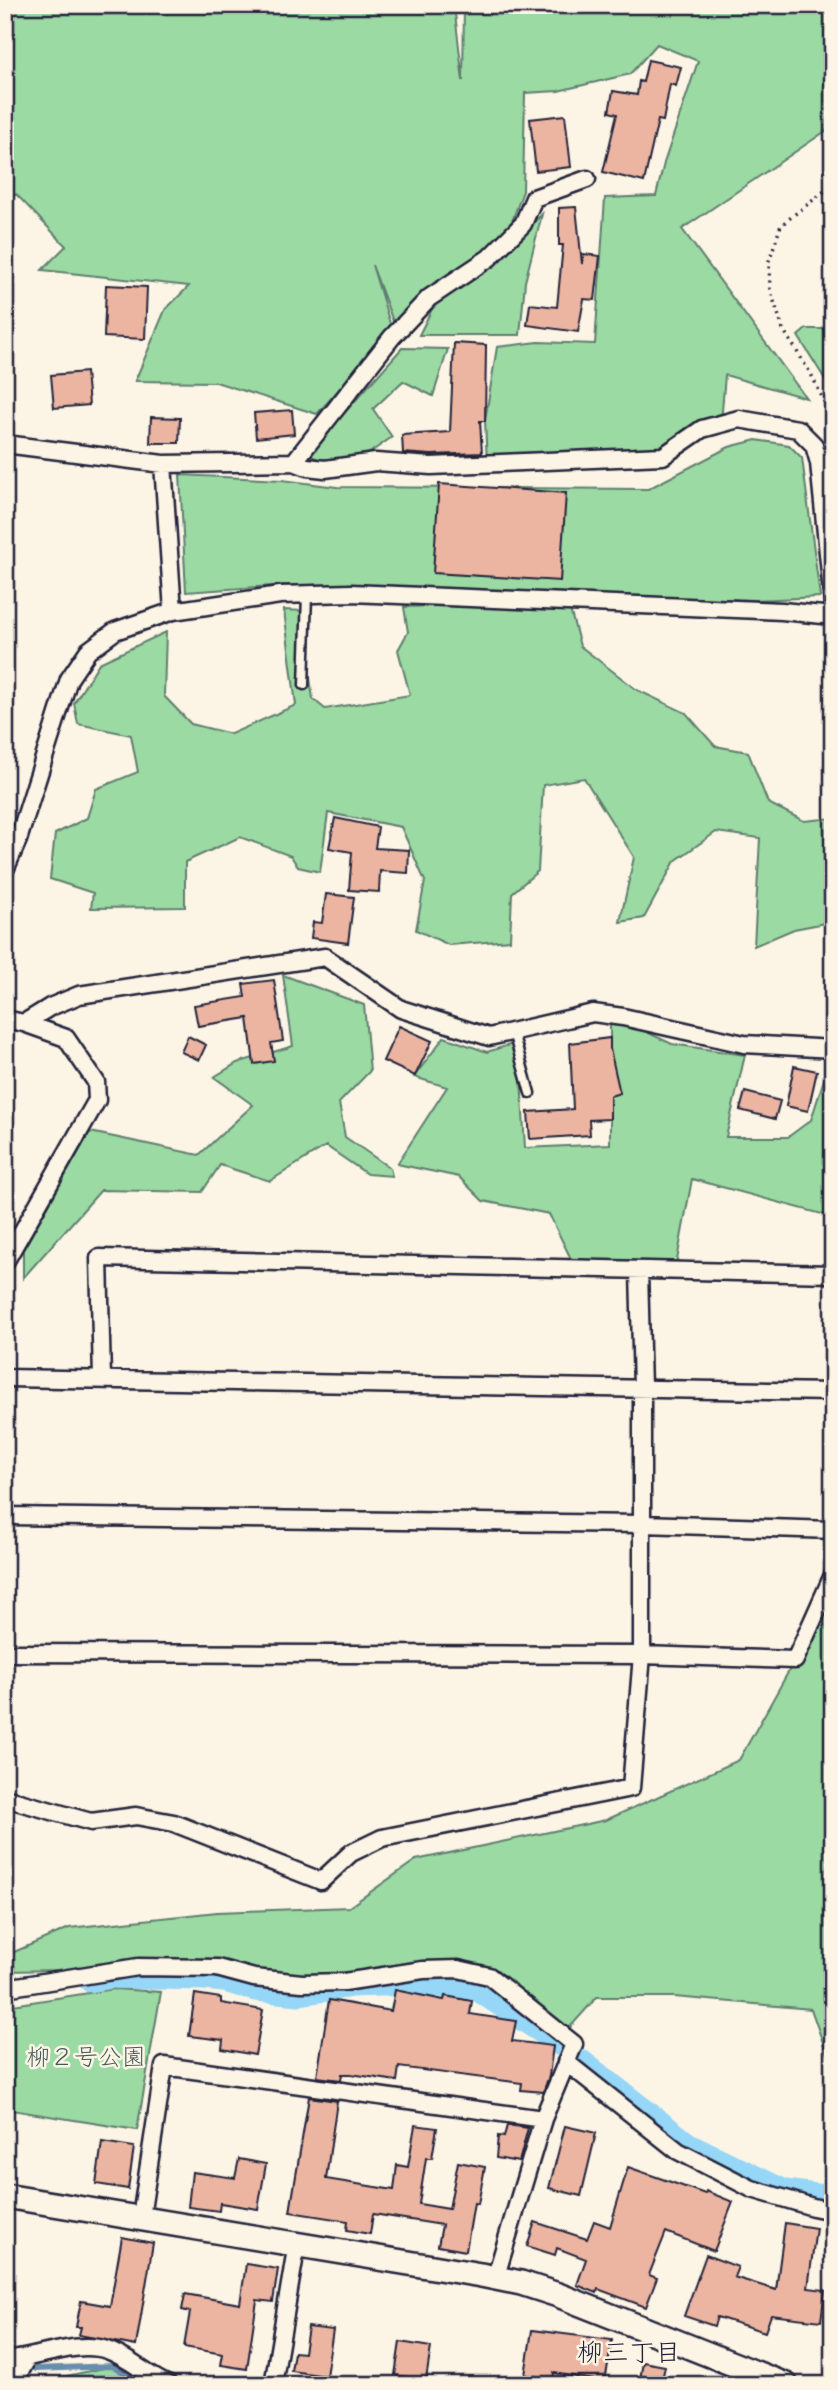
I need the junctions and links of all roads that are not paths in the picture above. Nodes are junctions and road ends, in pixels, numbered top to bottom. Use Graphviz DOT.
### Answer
graph roads {
  1 [pos="587,178"];
  2 [pos="5,444"];
  3 [pos="294,462"];
  4 [pos="163,464"];
  5 [pos="307,594"];
  6 [pos="833,604"];
  7 [pos="173,611"];
  8 [pos="833,615"];
  9 [pos="304,685"];
  10 [pos="5,870"];
  11 [pos="5,1019"];
  12 [pos="24,1023"];
  13 [pos="513,1031"];
  14 [pos="833,1049"];
  15 [pos="530,1093"];
  16 [pos="5,1262"];
  17 [pos="639,1270"];
  18 [pos="833,1274"];
  19 [pos="5,1378"];
  20 [pos="102,1379"];
  21 [pos="642,1389"];
  22 [pos="833,1392"];
  23 [pos="5,1516"];
  24 [pos="642,1524"];
  25 [pos="833,1530"];
  26 [pos="833,1575"];
  27 [pos="5,1653"];
  28 [pos="642,1655"];
  29 [pos="5,1798"];
  30 [pos="5,1989"];
  31 [pos="566,2062"];
  32 [pos="542,2119"];
  33 [pos="5,2196"];
  34 [pos="833,2210"];
  35 [pos="141,2217"];
  36 [pos="297,2244"];
  37 [pos="495,2278"];
  38 [pos="27,2359"];
  39 [pos="5,2361"];
  40 [pos="13,2385"];
  41 [pos="169,2385"];
  42 [pos="273,2385"];
  43 [pos="786,2385"];
  1 -- 3 [label="street"];
  2 -- 4 [label="street"];
  3 -- 4 [label="street"];
  3 -- 6 [label="street"];
  4 -- 7 [label="street"];
  5 -- 7 [label="street"];
  5 -- 8 [label="street"];
  5 -- 9 [label="lane"];
  7 -- 10 [label="street"];
  11 -- 12 [label="street"];
  12 -- 13 [label="street"];
  12 -- 16 [label="street"];
  13 -- 14 [label="street"];
  13 -- 15 [label="lane"];
  17 -- 18 [label="street"];
  17 -- 20 [label="street"];
  17 -- 21 [label="street"];
  19 -- 20 [label="street"];
  20 -- 21 [label="street"];
  21 -- 22 [label="street"];
  21 -- 24 [label="street"];
  23 -- 24 [label="street"];
  24 -- 25 [label="street"];
  24 -- 28 [label="street"];
  26 -- 28 [label="street"];
  27 -- 28 [label="street"];
  28 -- 29 [label="street"];
  30 -- 31 [label="street"];
  31 -- 32 [label="street"];
  31 -- 34 [label="street"];
  32 -- 35 [label="street"];
  32 -- 37 [label="street"];
  33 -- 35 [label="street"];
  35 -- 36 [label="street"];
  36 -- 37 [label="street"];
  36 -- 42 [label="street"];
  37 -- 43 [label="street"];
  38 -- 39 [label="street"];
  38 -- 40 [label="street"];
  38 -- 41 [label="street"];
}
